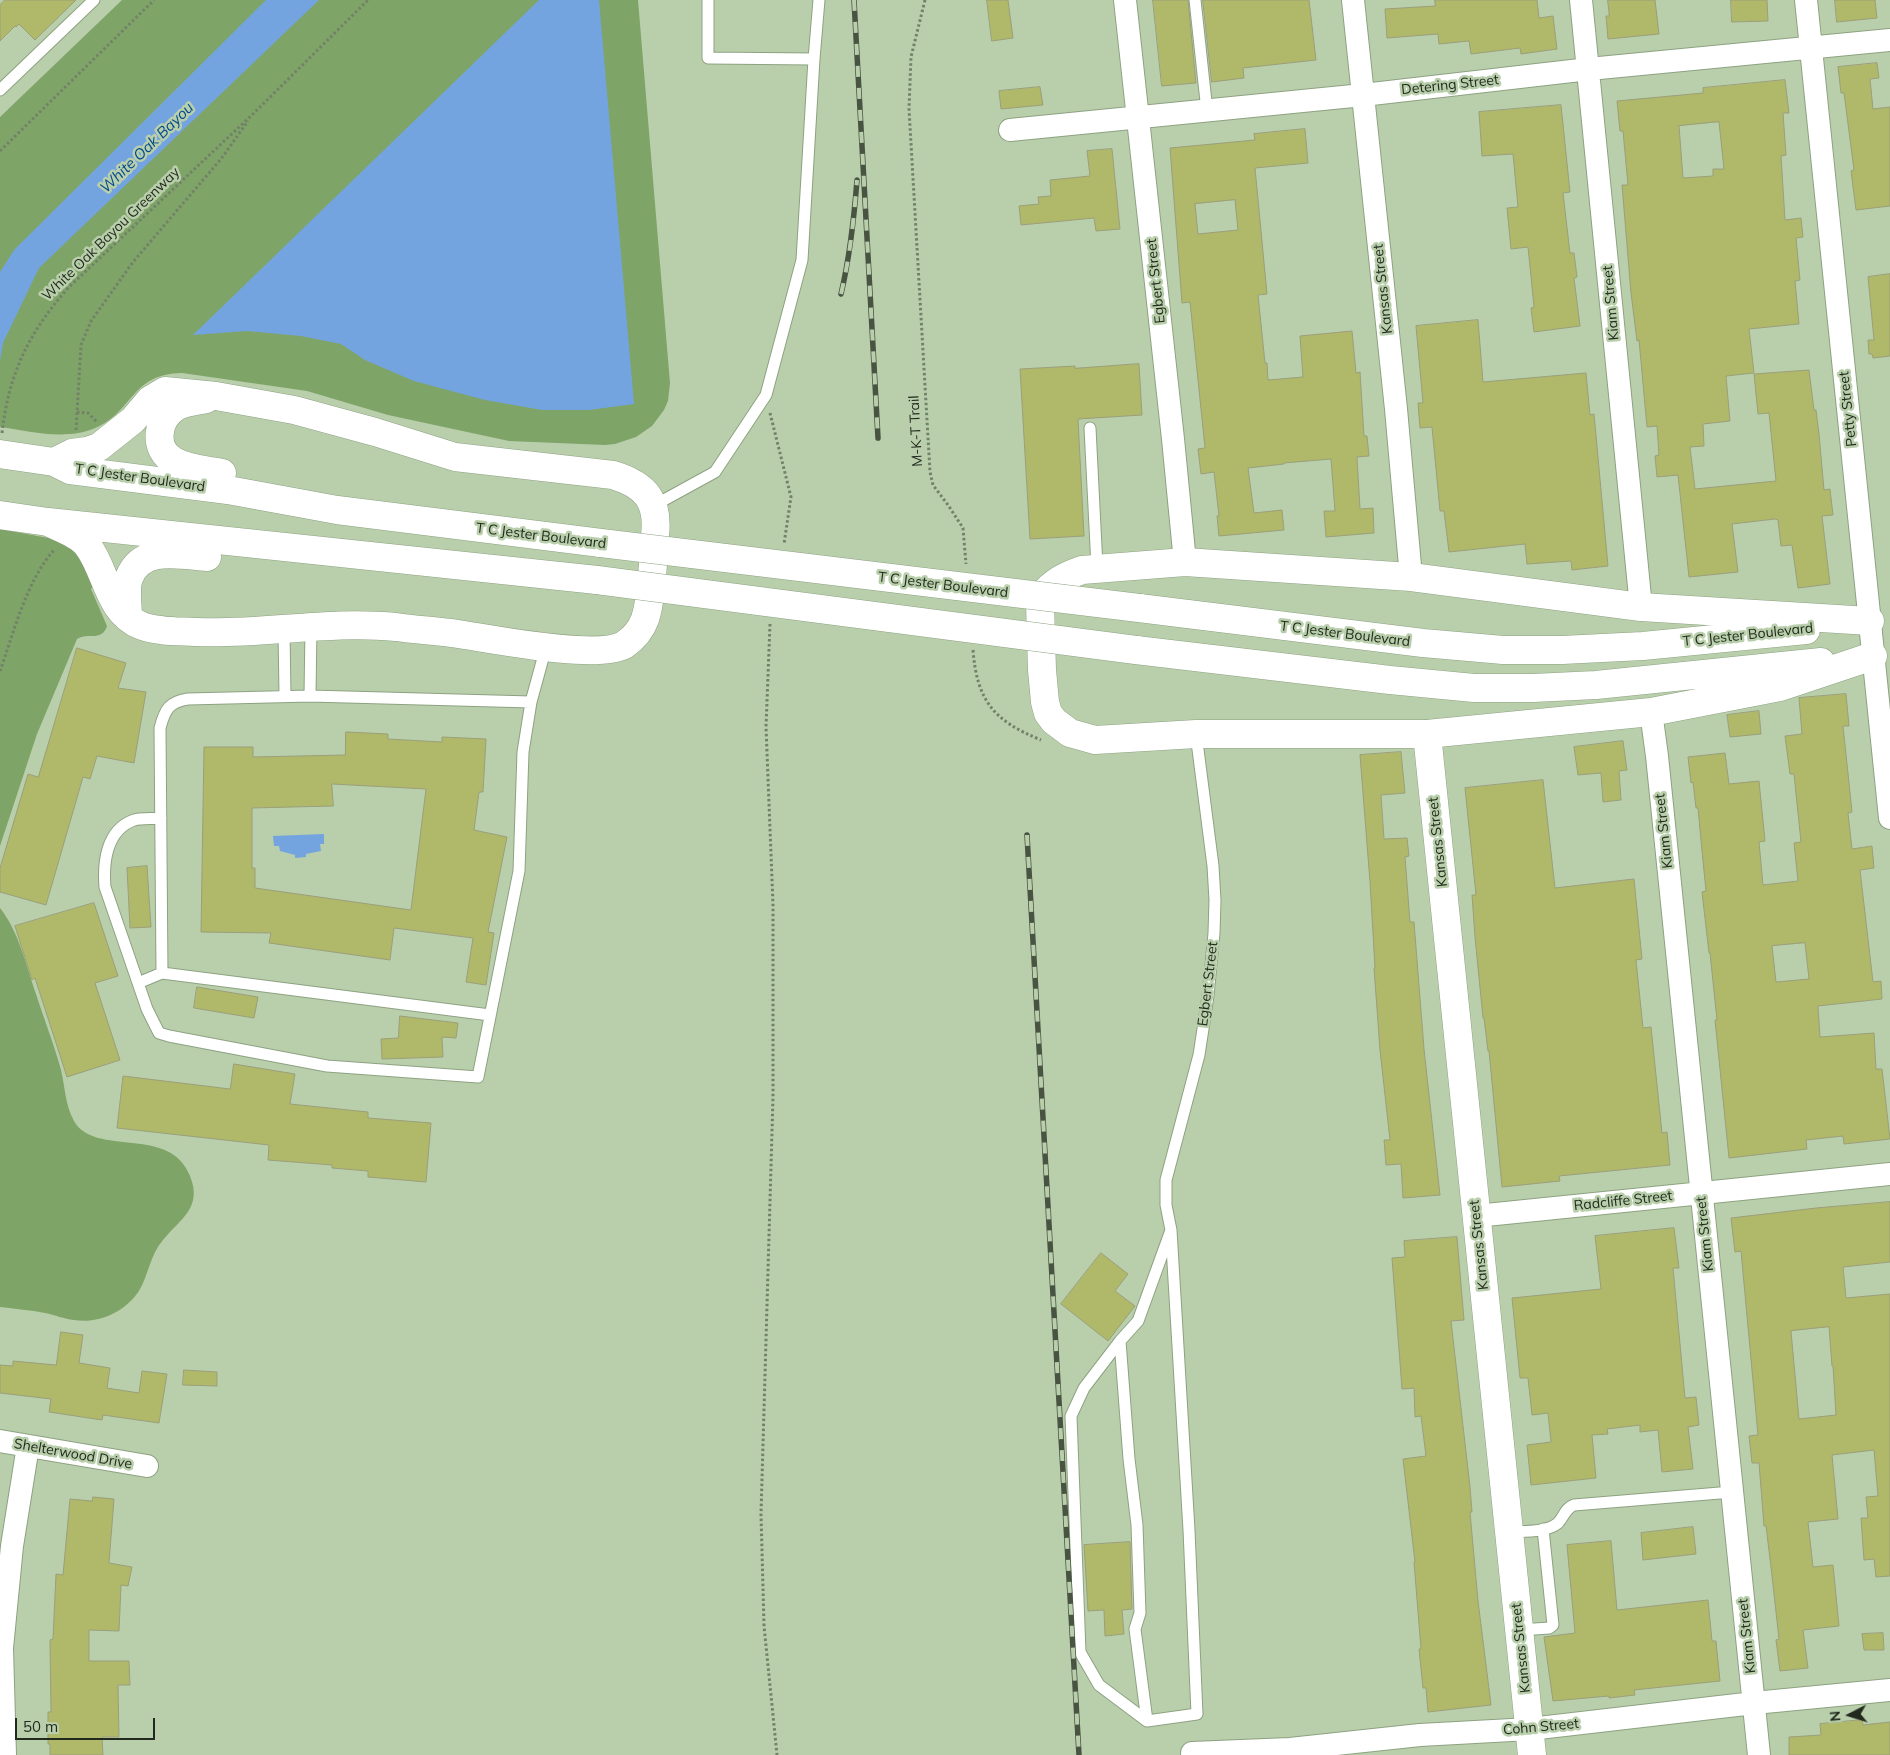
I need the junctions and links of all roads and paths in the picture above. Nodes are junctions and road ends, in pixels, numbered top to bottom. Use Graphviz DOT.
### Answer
graph roads {
  1 [pos="94,0"];
  2 [pos="154,0"];
  3 [pos="368,0"];
  4 [pos="708,0"];
  5 [pos="819,0"];
  6 [pos="925,0"];
  7 [pos="1125,0"];
  8 [pos="1195,0"];
  9 [pos="1353,0"];
  10 [pos="1581,0"];
  11 [pos="1806,0"];
  12 [pos="1890,40"];
  13 [pos="1811,48"];
  14 [pos="814,59"];
  15 [pos="1589,69"];
  16 [pos="0,90"];
  17 [pos="1363,95"];
  18 [pos="1207,111"];
  19 [pos="252,114"];
  20 [pos="1137,117"];
  21 [pos="1010,130"];
  22 [pos="0,151"];
  23 [pos="766,395"];
  24 [pos="216,396"];
  25 [pos="77,412"];
  26 [pos="100,426"];
  27 [pos="1090,428"];
  28 [pos="76,436"];
  29 [pos="0,446"];
  30 [pos="54,462"];
  31 [pos="653,506"];
  32 [pos="337,510"];
  33 [pos="0,515"];
  34 [pos="59,528"];
  35 [pos="782,553"];
  36 [pos="346,554"];
  37 [pos="1185,562"];
  38 [pos="1097,567"];
  39 [pos="967,572"];
  40 [pos="1410,577"];
  41 [pos="1640,607"];
  42 [pos="128,617"];
  43 [pos="772,618"];
  44 [pos="1880,620"];
  45 [pos="311,627"];
  46 [pos="284,630"];
  47 [pos="972,643"];
  48 [pos="546,647"];
  49 [pos="1882,656"];
  50 [pos="0,670"];
  51 [pos="285,696"];
  52 [pos="310,696"];
  53 [pos="531,702"];
  54 [pos="1651,712"];
  55 [pos="1196,734"];
  56 [pos="1427,734"];
  57 [pos="1048,743"];
  58 [pos="161,818"];
  59 [pos="1890,818"];
  60 [pos="162,972"];
  61 [pos="138,983"];
  62 [pos="490,1015"];
  63 [pos="1890,1174"];
  64 [pos="1700,1193"];
  65 [pos="1476,1216"];
  66 [pos="1171,1230"];
  67 [pos="1120,1341"];
  68 [pos="0,1441"];
  69 [pos="28,1446"];
  70 [pos="147,1466"];
  71 [pos="1732,1492"];
  72 [pos="1544,1529"];
  73 [pos="1509,1532"];
  74 [pos="1520,1630"];
  75 [pos="1890,1690"];
  76 [pos="1754,1703"];
  77 [pos="1147,1721"];
  78 [pos="1531,1742"];
  79 [pos="1347,1749"];
  80 [pos="1192,1753"];
  81 [pos="5,1755"];
  82 [pos="777,1755"];
  83 [pos="1759,1755"];
  1 -- 16 [label="lane"];
  2 -- 22 [label="path"];
  3 -- 19 [label="path, White Oak Bayou Greenway"];
  4 -- 14 [label="lane"];
  5 -- 14 [label="lane"];
  6 -- 39 [label="path, M-K-T Trail"];
  7 -- 20 [label="street, Egbert Street"];
  8 -- 18 [label="lane"];
  9 -- 17 [label="street, Kansas Street"];
  10 -- 15 [label="street, Kiam Street"];
  11 -- 13 [label="street, Petty Street"];
  12 -- 13 [label="street, Detering Street"];
  13 -- 15 [label="street, Detering Street"];
  13 -- 44 [label="street, Petty Street"];
  14 -- 23 [label="lane"];
  15 -- 17 [label="street, Detering Street"];
  15 -- 41 [label="street, Kiam Street"];
  17 -- 18 [label="street, Detering Street"];
  17 -- 40 [label="street, Kansas Street"];
  18 -- 20 [label="street, Detering Street"];
  19 -- 25 [label="path, White Oak Bayou Greenway"];
  19 -- 29 [label="path, White Oak Bayou Greenway"];
  20 -- 21 [label="street, Detering Street"];
  20 -- 37 [label="street, Egbert Street"];
  23 -- 31 [label="lane"];
  23 -- 35 [label="path"];
  24 -- 30 [label="main road"];
  24 -- 31 [label="main road"];
  24 -- 32 [label="main road"];
  25 -- 26 [label="path"];
  25 -- 28 [label="path, White Oak Bayou Greenway"];
  27 -- 38 [label="lane"];
  29 -- 30 [label="main road, T C Jester Boulevard"];
  30 -- 32 [label="main road, T C Jester Boulevard"];
  31 -- 48 [label="main road"];
  32 -- 44 [label="main road, T C Jester Boulevard, bridge"];
  33 -- 34 [label="main road"];
  34 -- 36 [label="main road"];
  34 -- 42 [label="main road"];
  34 -- 50 [label="path"];
  36 -- 42 [label="main road"];
  36 -- 49 [label="main road, bridge"];
  37 -- 38 [label="main road"];
  37 -- 40 [label="main road"];
  38 -- 55 [label="main road"];
  40 -- 41 [label="main road"];
  41 -- 44 [label="main road"];
  42 -- 46 [label="main road"];
  43 -- 82 [label="path"];
  44 -- 49 [label="street, Petty Street"];
  45 -- 46 [label="main road"];
  45 -- 48 [label="main road"];
  45 -- 52 [label="lane"];
  46 -- 51 [label="lane"];
  47 -- 57 [label="path"];
  48 -- 53 [label="lane"];
  49 -- 54 [label="main road"];
  49 -- 59 [label="street, Petty Street"];
  51 -- 52 [label="lane"];
  51 -- 58 [label="lane"];
  52 -- 53 [label="lane"];
  53 -- 62 [label="lane"];
  54 -- 56 [label="main road"];
  54 -- 64 [label="street, Kiam Street"];
  55 -- 56 [label="main road"];
  55 -- 66 [label="lane, Egbert Street"];
  56 -- 65 [label="main road, Kansas Street"];
  58 -- 60 [label="lane"];
  58 -- 61 [label="lane"];
  60 -- 61 [label="lane"];
  60 -- 62 [label="lane"];
  61 -- 62 [label="lane"];
  63 -- 64 [label="street, Radcliffe Street"];
  64 -- 65 [label="street, Radcliffe Street"];
  64 -- 71 [label="street, Kiam Street"];
  65 -- 73 [label="main road, Kansas Street"];
  66 -- 67 [label="lane"];
  66 -- 77 [label="lane, Egbert Street"];
  67 -- 77 [label="lane"];
  67 -- 77 [label="lane"];
  68 -- 69 [label="street, Shelterwood Drive"];
  69 -- 70 [label="street, Shelterwood Drive"];
  69 -- 81 [label="street"];
  71 -- 72 [label="lane"];
  71 -- 76 [label="street, Kiam Street"];
  72 -- 73 [label="lane"];
  72 -- 74 [label="lane"];
  73 -- 74 [label="main road, Kansas Street"];
  74 -- 78 [label="main road, Kansas Street"];
  75 -- 76 [label="street, Cohn Street"];
  76 -- 78 [label="street, Cohn Street"];
  76 -- 83 [label="street, Kiam Street"];
  78 -- 79 [label="street, Cohn Street"];
  79 -- 80 [label="street, Cohn Street"];
}
